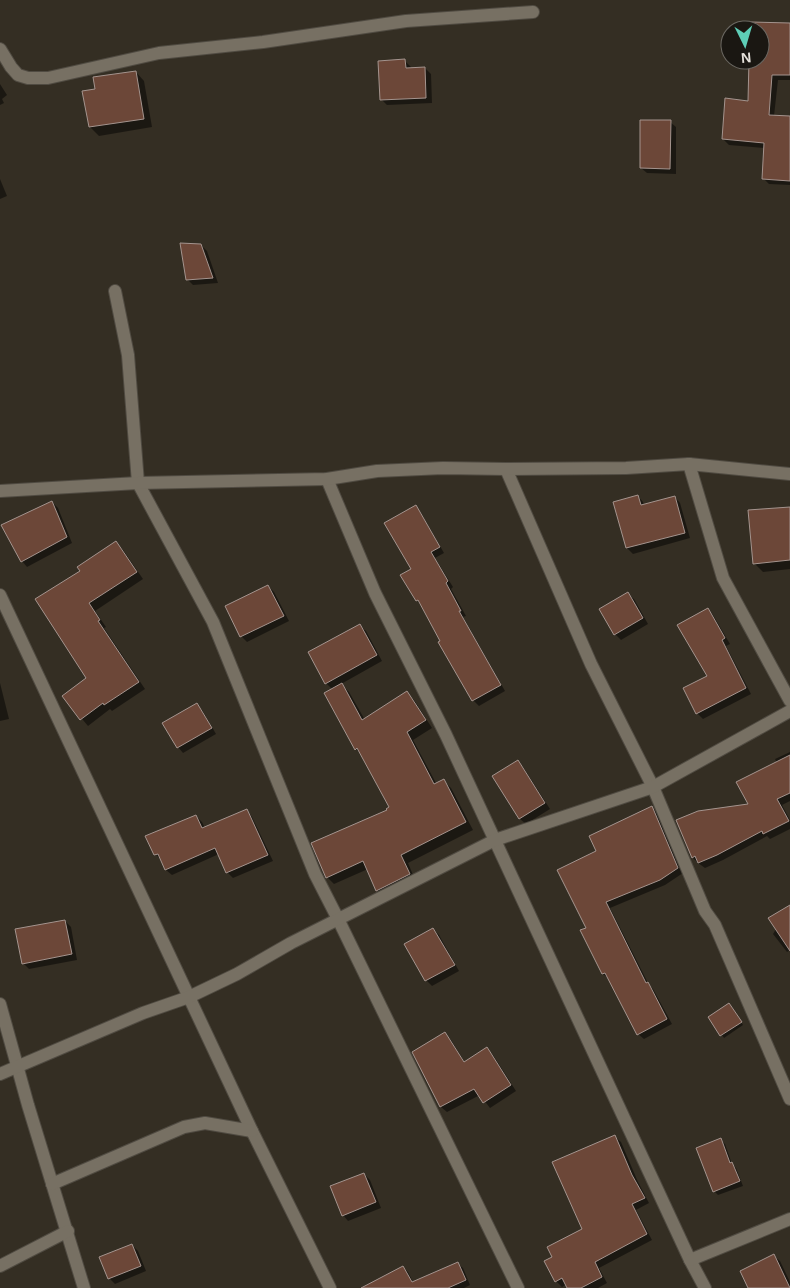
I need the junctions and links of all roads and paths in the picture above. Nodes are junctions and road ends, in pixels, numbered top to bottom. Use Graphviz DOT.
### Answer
graph roads {
  1 [pos="532,12"];
  2 [pos="0,49"];
  3 [pos="115,291"];
  4 [pos="689,464"];
  5 [pos="506,469"];
  6 [pos="790,474"];
  7 [pos="327,479"];
  8 [pos="138,483"];
  9 [pos="0,491"];
  10 [pos="0,595"];
  11 [pos="790,701"];
  12 [pos="790,711"];
  13 [pos="653,786"];
  14 [pos="495,840"];
  15 [pos="338,919"];
  16 [pos="189,997"];
  17 [pos="0,1004"];
  18 [pos="18,1066"];
  19 [pos="0,1074"];
  20 [pos="790,1099"];
  21 [pos="252,1131"];
  22 [pos="52,1184"];
  23 [pos="790,1218"];
  24 [pos="68,1231"];
  25 [pos="690,1260"];
  26 [pos="0,1266"];
  27 [pos="84,1288"];
  28 [pos="330,1288"];
  29 [pos="518,1288"];
  30 [pos="705,1288"];
  1 -- 2 [label="street"];
  3 -- 8 [label="street"];
  4 -- 5 [label="street"];
  4 -- 6 [label="street"];
  4 -- 11 [label="street"];
  5 -- 7 [label="street"];
  5 -- 13 [label="street"];
  7 -- 8 [label="street"];
  7 -- 14 [label="street"];
  8 -- 9 [label="street"];
  8 -- 15 [label="street"];
  10 -- 16 [label="street"];
  12 -- 13 [label="street"];
  13 -- 14 [label="street"];
  13 -- 20 [label="street"];
  14 -- 15 [label="street"];
  14 -- 25 [label="street"];
  15 -- 16 [label="street"];
  15 -- 29 [label="street"];
  16 -- 18 [label="street"];
  16 -- 21 [label="street"];
  17 -- 18 [label="street"];
  18 -- 19 [label="street"];
  18 -- 22 [label="street"];
  21 -- 22 [label="street"];
  21 -- 28 [label="street"];
  22 -- 24 [label="street"];
  23 -- 25 [label="street"];
  24 -- 26 [label="street"];
  24 -- 27 [label="street"];
  25 -- 30 [label="street"];
}
